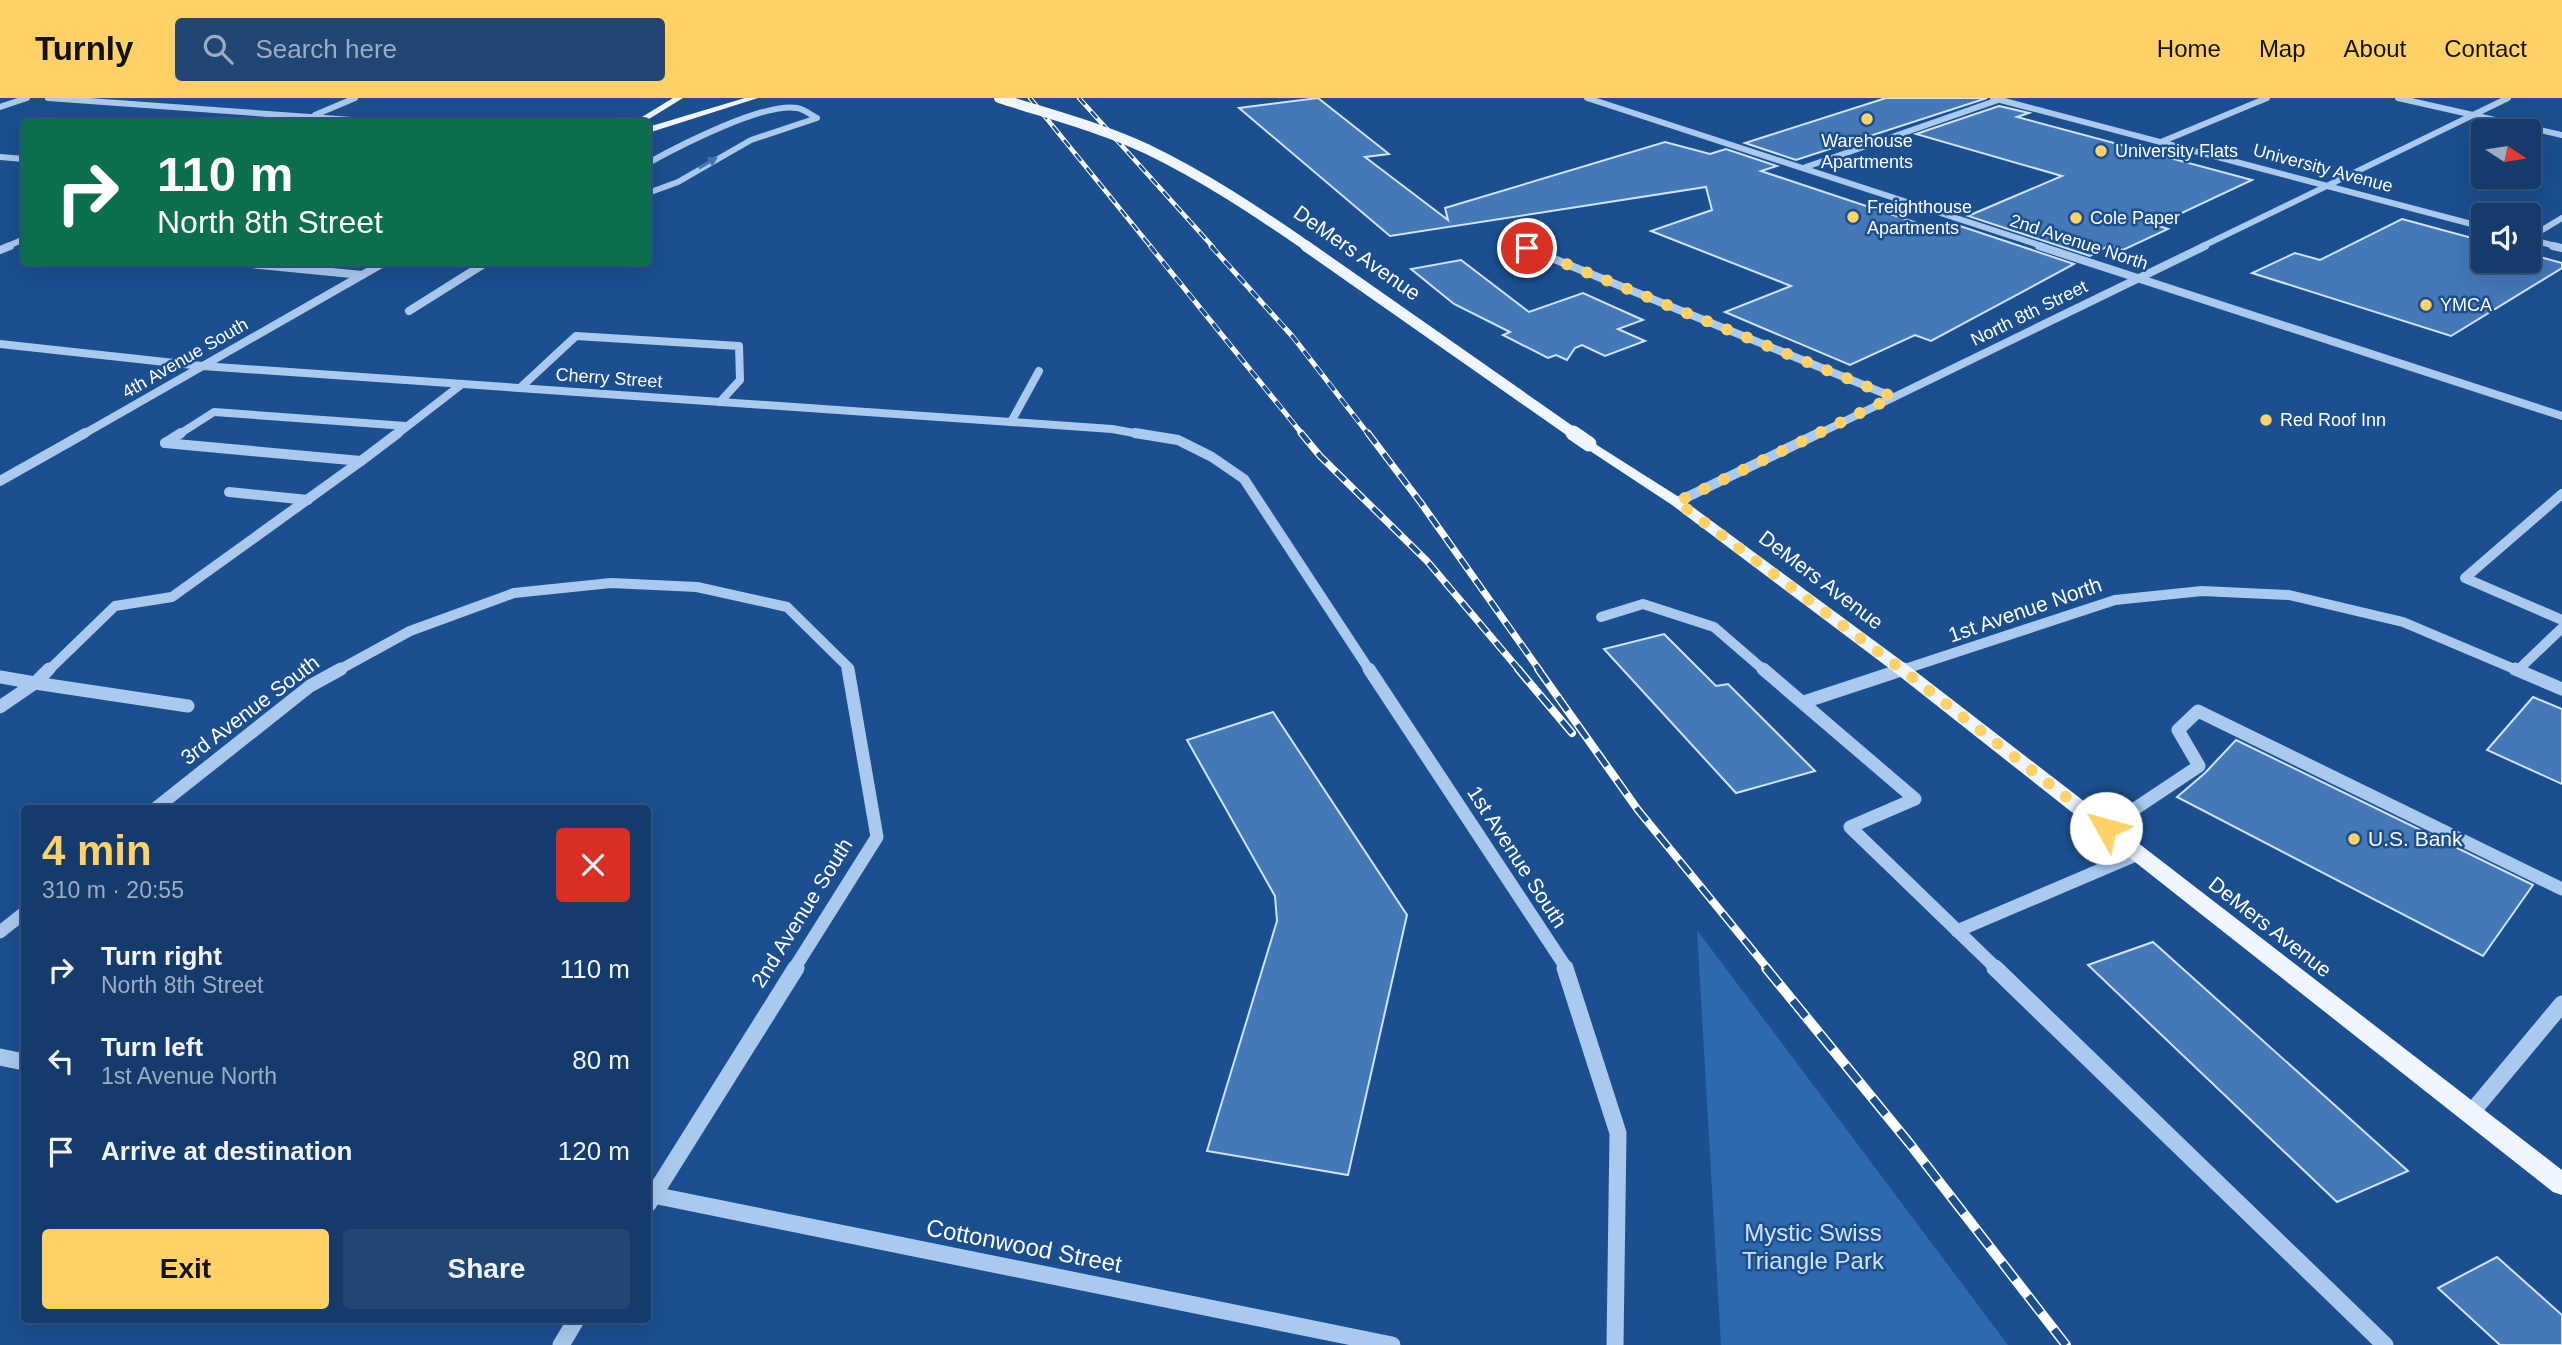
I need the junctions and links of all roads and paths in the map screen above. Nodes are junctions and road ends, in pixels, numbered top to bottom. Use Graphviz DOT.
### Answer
graph roads {
  1 [pos="27,98"];
  2 [pos="48,98"];
  3 [pos="355,98"];
  4 [pos="663,98"];
  5 [pos="679,98"];
  6 [pos="744,98"];
  7 [pos="754,98"];
  8 [pos="999,98"];
  9 [pos="1587,98"];
  10 [pos="2267,98"];
  11 [pos="2398,98"];
  12 [pos="2508,98"];
  13 [pos="1999,99"];
  14 [pos="0,107"];
  15 [pos="2473,115"];
  16 [pos="310,117"];
  17 [pos="305,119"];
  18 [pos="338,119"];
  19 [pos="640,119"];
  20 [pos="642,119"];
  21 [pos="647,119"];
  22 [pos="651,129"];
  23 [pos="2562,135"];
  24 [pos="2161,142"];
  25 [pos="0,157"];
  26 [pos="21,159"];
  27 [pos="651,162"];
  28 [pos="1802,168"];
  29 [pos="2328,186"];
  30 [pos="651,192"];
  31 [pos="2562,218"];
  32 [pos="2471,224"];
  33 [pos="2541,231"];
  34 [pos="0,240"];
  35 [pos="21,242"];
  36 [pos="21,242"];
  37 [pos="2541,242"];
  38 [pos="1527,248"];
  39 [pos="2562,248"];
  40 [pos="0,250"];
  41 [pos="271,266"];
  42 [pos="379,266"];
  43 [pos="481,266"];
  44 [pos="363,275"];
  45 [pos="2138,278"];
  46 [pos="409,311"];
  47 [pos="0,344"];
  48 [pos="202,366"];
  49 [pos="1039,371"];
  50 [pos="462,384"];
  51 [pos="520,388"];
  52 [pos="1893,397"];
  53 [pos="720,402"];
  54 [pos="2562,416"];
  55 [pos="1011,422"];
  56 [pos="406,426"];
  57 [pos="1212,457"];
  58 [pos="360,461"];
  59 [pos="0,481"];
  60 [pos="229,492"];
  61 [pos="2562,494"];
  62 [pos="308,500"];
  63 [pos="1677,502"];
  64 [pos="697,587"];
  65 [pos="1601,617"];
  66 [pos="2562,620"];
  67 [pos="2562,628"];
  68 [pos="2518,670"];
  69 [pos="1904,671"];
  70 [pos="0,677"];
  71 [pos="35,683"];
  72 [pos="2562,689"];
  73 [pos="1804,702"];
  74 [pos="188,706"];
  75 [pos="0,708"];
  76 [pos="160,805"];
  77 [pos="2106,828"];
  78 [pos="2138,853"];
  79 [pos="2562,889"];
  80 [pos="21,915"];
  81 [pos="1958,931"];
  82 [pos="0,932"];
  83 [pos="2560,1011"];
  84 [pos="0,1057"];
  85 [pos="21,1061"];
  86 [pos="2471,1113"];
  87 [pos="2562,1184"];
  88 [pos="651,1195"];
  89 [pos="651,1198"];
  90 [pos="574,1323"];
  91 [pos="561,1345"];
  92 [pos="1392,1345"];
  93 [pos="1615,1345"];
  94 [pos="2385,1345"];
  1 -- 14 [label="street"];
  2 -- 16 [label="street"];
  3 -- 16 [label="street"];
  4 -- 19 [label="main road"];
  5 -- 20 [label="main road"];
  6 -- 21 [label="main road"];
  7 -- 22 [label="main road"];
  8 -- 63 [label="main road, DeMers Avenue, bridge"];
  9 -- 28 [label="street, 2nd Avenue North"];
  10 -- 24 [label="street"];
  11 -- 15 [label="street"];
  12 -- 15 [label="street, North 8th Street"];
  13 -- 24 [label="street, University Avenue"];
  13 -- 28 [label="street"];
  15 -- 23 [label="street"];
  15 -- 29 [label="street, North 8th Street"];
  16 -- 17 [label="street"];
  16 -- 18 [label="street"];
  24 -- 29 [label="street, University Avenue"];
  25 -- 26 [label="street"];
  30 -- 27 [label="street, one-way"];
  28 -- 45 [label="street, 2nd Avenue North"];
  29 -- 32 [label="street, University Avenue"];
  29 -- 45 [label="street, North 8th Street"];
  31 -- 33 [label="street"];
  34 -- 35 [label="street"];
  36 -- 40 [label="street"];
  37 -- 39 [label="street"];
  38 -- 52 [label="street"];
  41 -- 44 [label="street"];
  42 -- 44 [label="street, 4th Avenue South"];
  43 -- 46 [label="street"];
  44 -- 48 [label="street, 4th Avenue South"];
  45 -- 52 [label="street, North 8th Street"];
  45 -- 54 [label="street, 2nd Avenue North"];
  47 -- 48 [label="street, Cherry Street"];
  48 -- 50 [label="street, Cherry Street"];
  48 -- 59 [label="street, 4th Avenue South"];
  49 -- 55 [label="street"];
  50 -- 51 [label="street, Cherry Street"];
  50 -- 56 [label="street"];
  51 -- 53 [label="street, Cherry Street"];
  51 -- 53 [label="street"];
  52 -- 63 [label="street, North 8th Street"];
  53 -- 55 [label="street, Cherry Street"];
  55 -- 57 [label="street, Cherry Street"];
  56 -- 58 [label="street"];
  56 -- 58 [label="street"];
  57 -- 93 [label="street, 1st Avenue South"];
  58 -- 62 [label="street"];
  60 -- 62 [label="street"];
  61 -- 66 [label="street"];
  62 -- 71 [label="street"];
  63 -- 69 [label="main road, DeMers Avenue"];
  64 -- 76 [label="street, 3rd Avenue South"];
  64 -- 88 [label="street, 2nd Avenue South"];
  65 -- 73 [label="street"];
  67 -- 68 [label="street"];
  68 -- 69 [label="street, 1st Avenue North"];
  68 -- 72 [label="street, 1st Avenue North"];
  69 -- 73 [label="street, 1st Avenue North"];
  69 -- 77 [label="main road, DeMers Avenue"];
  70 -- 71 [label="street"];
  71 -- 74 [label="street"];
  71 -- 75 [label="street"];
  73 -- 81 [label="street"];
  77 -- 78 [label="main road, DeMers Avenue"];
  77 -- 79 [label="street"];
  78 -- 81 [label="street"];
  78 -- 86 [label="main road, DeMers Avenue"];
  80 -- 82 [label="street"];
  81 -- 94 [label="street"];
  83 -- 86 [label="street"];
  84 -- 85 [label="street"];
  86 -- 87 [label="main road, DeMers Avenue"];
  89 -- 92 [label="street, Cottonwood Street"];
  90 -- 91 [label="street"];
}
